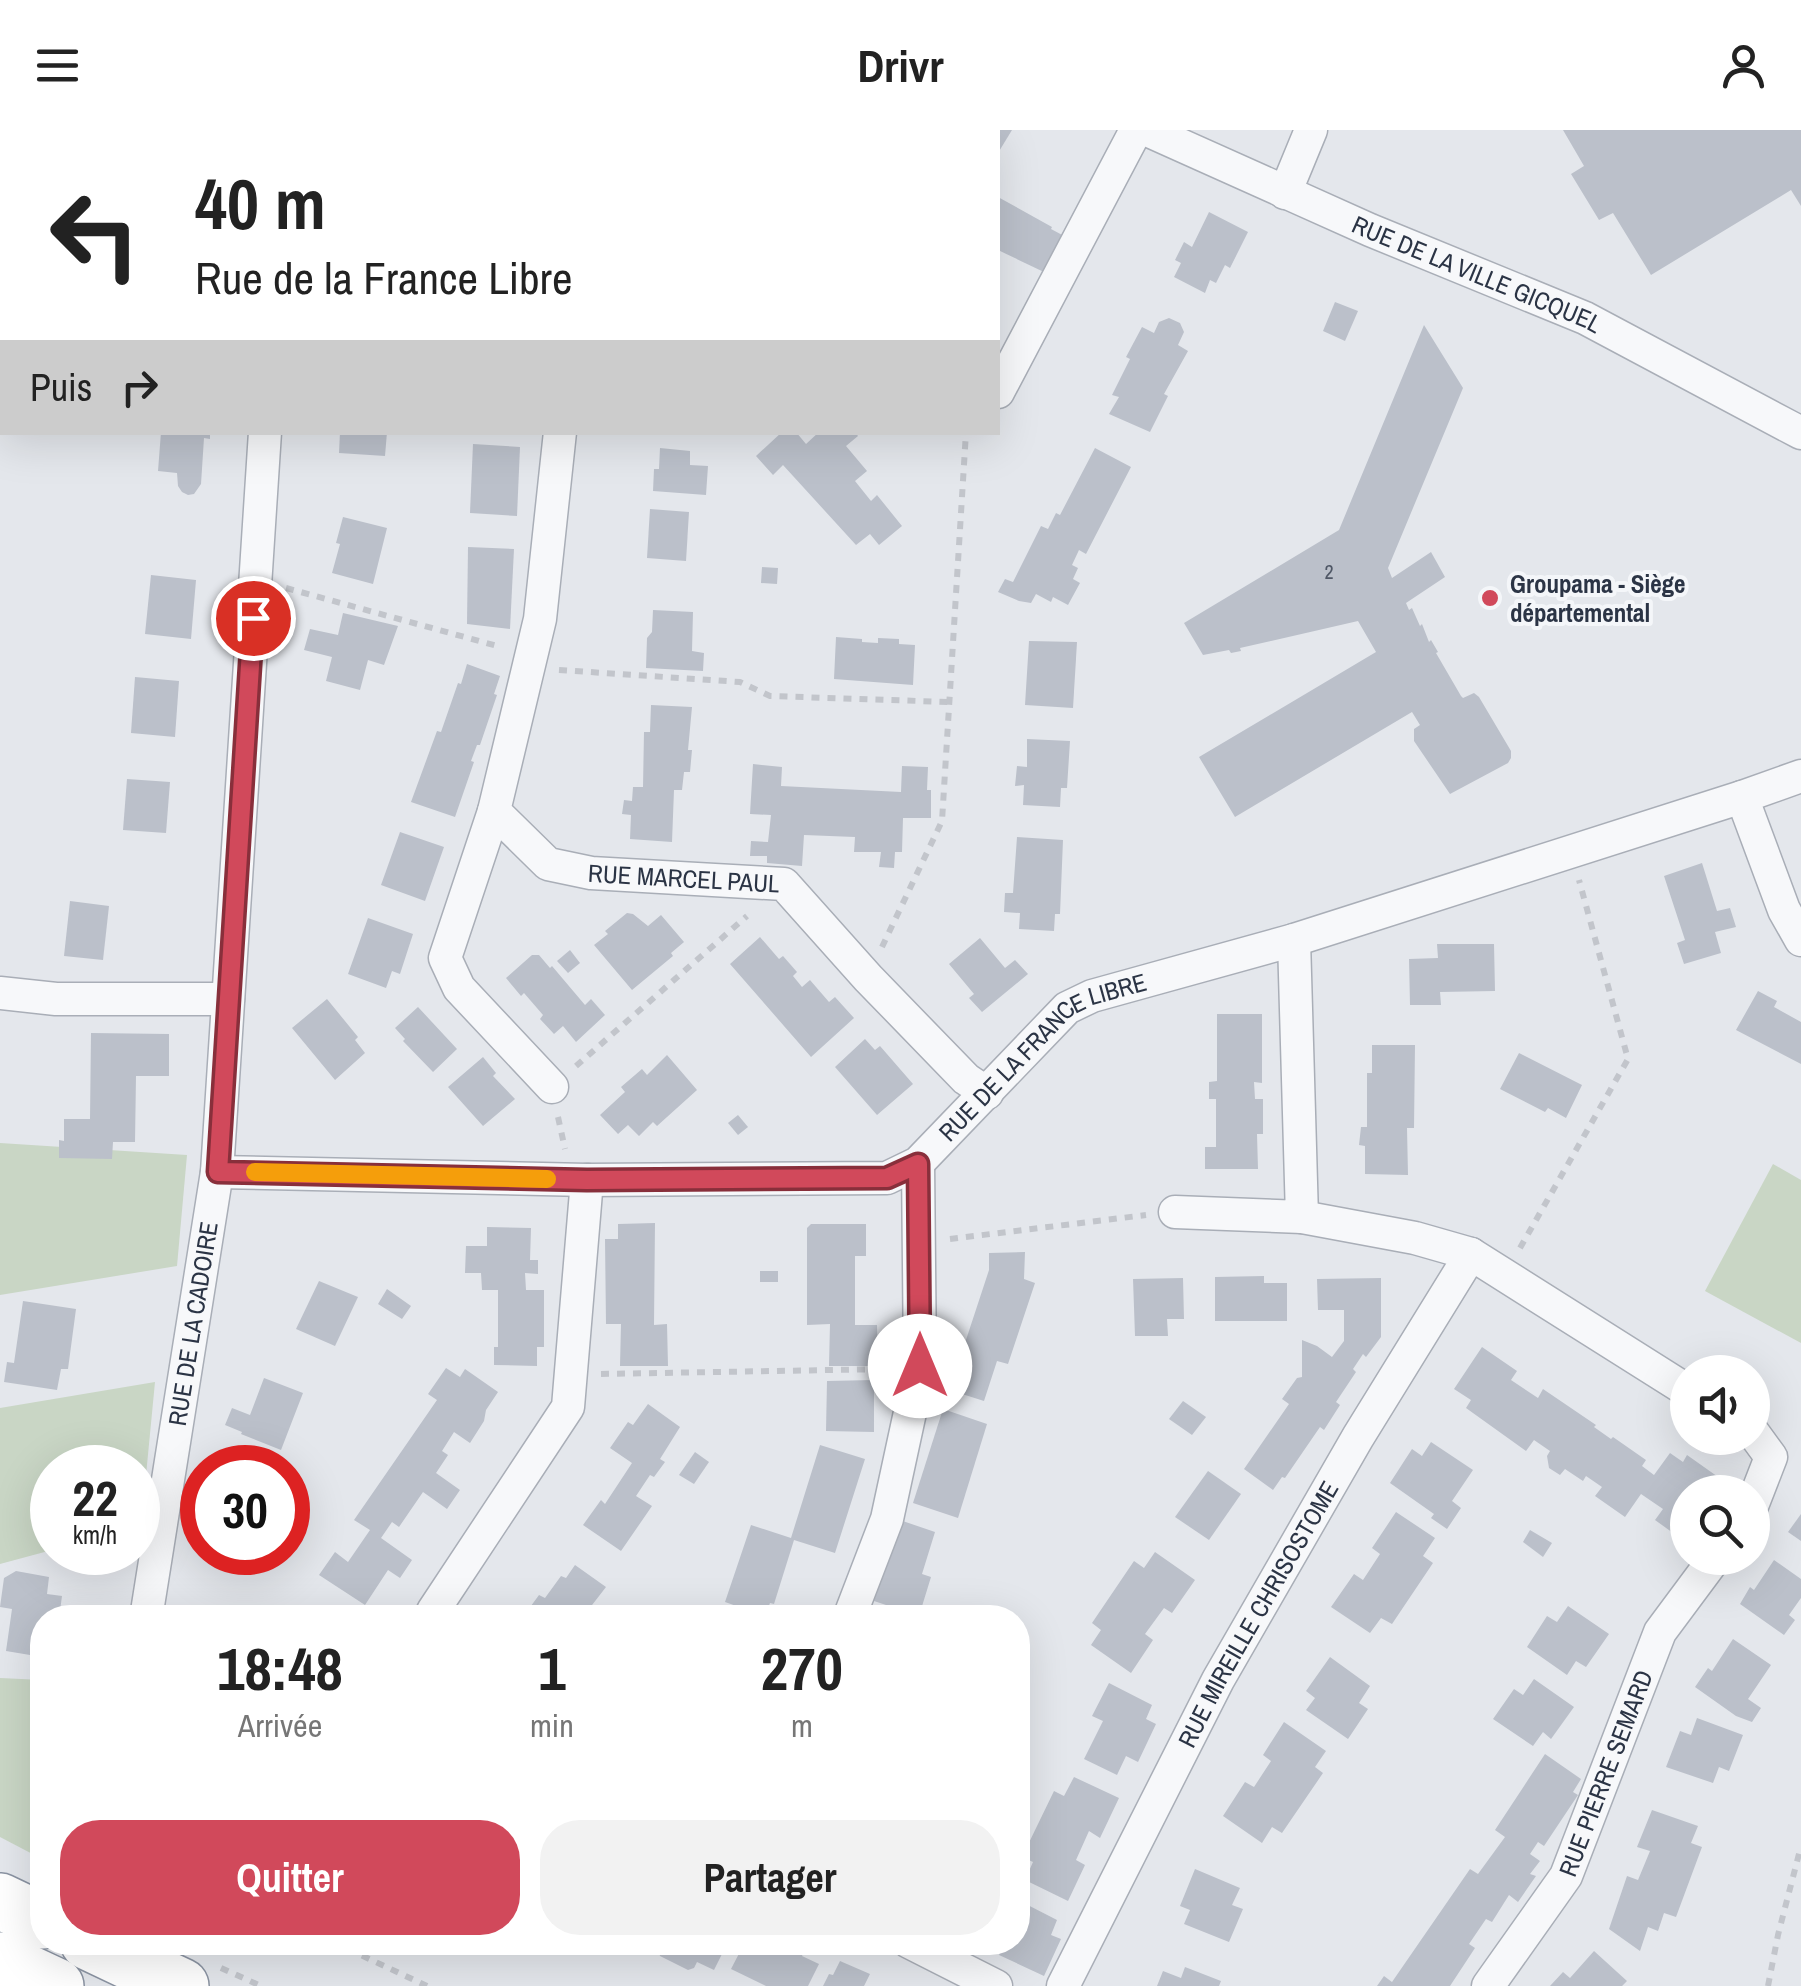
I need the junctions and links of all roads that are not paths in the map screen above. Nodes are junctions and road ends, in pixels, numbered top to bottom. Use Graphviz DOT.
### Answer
graph roads {
  1 [pos="1136,130"];
  2 [pos="1147,130"];
  3 [pos="1311,130"];
  4 [pos="1285,193"];
  5 [pos="1000,388"];
  6 [pos="1801,432"];
  7 [pos="264,435"];
  8 [pos="560,435"];
  9 [pos="1800,776"];
  10 [pos="1742,797"];
  11 [pos="494,811"];
  12 [pos="1793,913"];
  13 [pos="1294,940"];
  14 [pos="1801,940"];
  15 [pos="0,993"];
  16 [pos="228,1000"];
  17 [pos="552,1087"];
  18 [pos="987,1092"];
  19 [pos="918,1164"];
  20 [pos="218,1172"];
  21 [pos="572,1179"];
  22 [pos="1174,1212"];
  23 [pos="1302,1217"];
  24 [pos="1471,1254"];
  25 [pos="1670,1379"];
  26 [pos="1702,1575"];
  27 [pos="148,1605"];
  28 [pos="437,1605"];
  29 [pos="853,1605"];
  30 [pos="0,1901"];
  31 [pos="30,1915"];
  32 [pos="70,1955"];
  33 [pos="116,1955"];
  34 [pos="934,1955"];
  35 [pos="0,1960"];
  36 [pos="59,1986"];
  37 [pos="182,1986"];
  38 [pos="996,1986"];
  39 [pos="1063,1986"];
  40 [pos="1488,1986"];
  1 -- 5 [label="street"];
  2 -- 4 [label="street, RUE DE LA VILLE GICQUEL"];
  3 -- 4 [label="street"];
  4 -- 6 [label="street, RUE DE LA VILLE GICQUEL"];
  7 -- 16 [label="street, RUE DE LA CADOIRE"];
  8 -- 11 [label="street"];
  9 -- 10 [label="street, RUE DE LA FRANCE LIBRE"];
  10 -- 12 [label="street"];
  10 -- 13 [label="street, RUE DE LA FRANCE LIBRE"];
  11 -- 17 [label="street"];
  11 -- 18 [label="street, RUE MARCEL PAUL"];
  12 -- 14 [label="street"];
  13 -- 18 [label="street, RUE DE LA FRANCE LIBRE"];
  13 -- 23 [label="street"];
  15 -- 16 [label="street"];
  16 -- 20 [label="street, RUE DE LA CADOIRE"];
  18 -- 19 [label="street, RUE DE LA FRANCE LIBRE"];
  19 -- 21 [label="street, RUE DE LA FRANCE LIBRE"];
  19 -- 29 [label="street"];
  20 -- 21 [label="street, RUE DE LA FRANCE LIBRE"];
  20 -- 27 [label="street, RUE DE LA CADOIRE"];
  21 -- 28 [label="street"];
  22 -- 23 [label="street"];
  23 -- 24 [label="street"];
  24 -- 25 [label="street"];
  24 -- 39 [label="street, RUE MIREILLE CHRISOSTOME"];
  26 -- 40 [label="street, RUE PIERRE SEMARD"];
  30 -- 31 [label="highway"];
  32 -- 36 [label="street"];
  33 -- 37 [label="highway"];
  34 -- 38 [label="street"];
  35 -- 36 [label="highway"];
}
